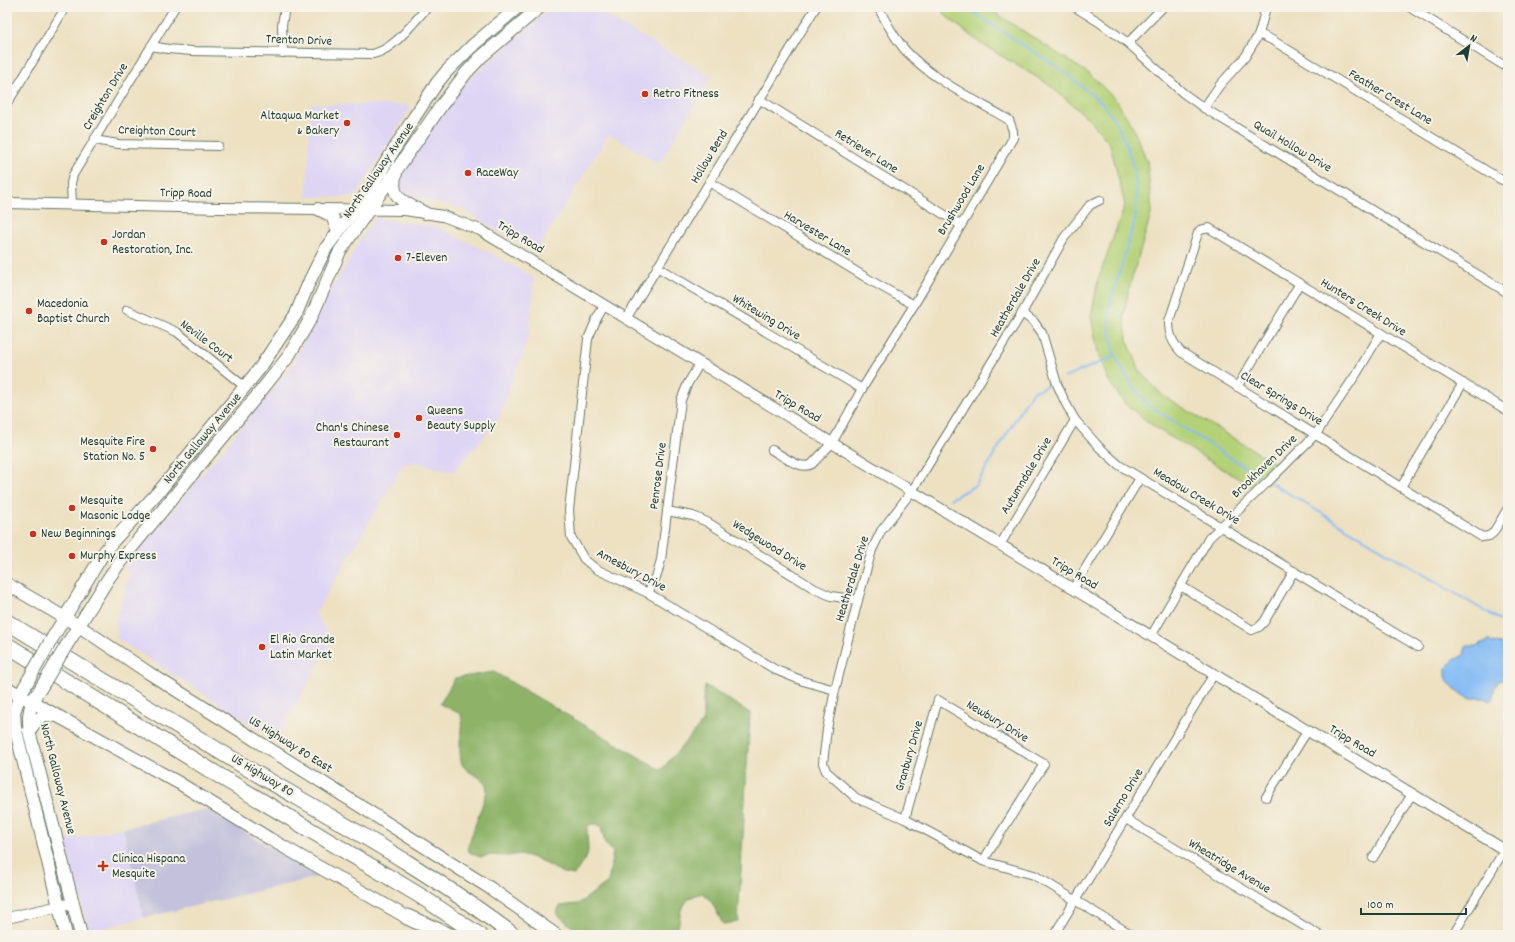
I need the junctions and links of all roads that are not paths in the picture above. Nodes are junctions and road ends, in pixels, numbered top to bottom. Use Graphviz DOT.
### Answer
graph roads {
  1 [pos="175,7"];
  2 [pos="285,7"];
  3 [pos="428,7"];
  4 [pos="518,7"];
  5 [pos="540,7"];
  6 [pos="816,7"];
  7 [pos="878,7"];
  8 [pos="1075,7"];
  9 [pos="1163,7"];
  10 [pos="1266,7"];
  11 [pos="1409,7"];
  12 [pos="62,13"];
  13 [pos="492,29"];
  14 [pos="1259,34"];
  15 [pos="500,40"];
  16 [pos="1128,43"];
  17 [pos="151,46"];
  18 [pos="283,53"];
  19 [pos="1508,68"];
  20 [pos="759,99"];
  21 [pos="7,104"];
  22 [pos="1204,108"];
  23 [pos="96,138"];
  24 [pos="218,146"];
  25 [pos="398,168"];
  26 [pos="709,182"];
  27 [pos="1508,182"];
  28 [pos="1100,200"];
  29 [pos="7,203"];
  30 [pos="72,204"];
  31 [pos="318,209"];
  32 [pos="356,209"];
  33 [pos="370,210"];
  34 [pos="425,213"];
  35 [pos="961,224"];
  36 [pos="1205,228"];
  37 [pos="338,231"];
  38 [pos="657,267"];
  39 [pos="1300,283"];
  40 [pos="1508,293"];
  41 [pos="914,305"];
  42 [pos="604,306"];
  43 [pos="127,310"];
  44 [pos="1022,313"];
  45 [pos="626,319"];
  46 [pos="1381,333"];
  47 [pos="700,363"];
  48 [pos="1463,383"];
  49 [pos="245,387"];
  50 [pos="1237,387"];
  51 [pos="862,389"];
  52 [pos="256,398"];
  53 [pos="233,402"];
  54 [pos="245,411"];
  55 [pos="1508,411"];
  56 [pos="1076,420"];
  57 [pos="1316,434"];
  58 [pos="832,443"];
  59 [pos="772,450"];
  60 [pos="1140,478"];
  61 [pos="1401,487"];
  62 [pos="161,489"];
  63 [pos="912,491"];
  64 [pos="172,498"];
  65 [pos="1508,508"];
  66 [pos="667,511"];
  67 [pos="1221,526"];
  68 [pos="1000,545"];
  69 [pos="1294,571"];
  70 [pos="7,584"];
  71 [pos="1181,586"];
  72 [pos="1073,589"];
  73 [pos="648,593"];
  74 [pos="858,600"];
  75 [pos="64,617"];
  76 [pos="7,622"];
  77 [pos="79,626"];
  78 [pos="1151,636"];
  79 [pos="7,645"];
  80 [pos="1418,647"];
  81 [pos="1214,674"];
  82 [pos="7,688"];
  83 [pos="835,690"];
  84 [pos="20,695"];
  85 [pos="938,700"];
  86 [pos="7,702"];
  87 [pos="32,702"];
  88 [pos="60,717"];
  89 [pos="1308,730"];
  90 [pos="30,731"];
  91 [pos="18,741"];
  92 [pos="1412,794"];
  93 [pos="1266,797"];
  94 [pos="47,801"];
  95 [pos="905,819"];
  96 [pos="1126,819"];
  97 [pos="1506,850"];
  98 [pos="1373,858"];
  99 [pos="984,861"];
  100 [pos="1075,900"];
  101 [pos="73,903"];
  102 [pos="59,906"];
  103 [pos="407,917"];
  104 [pos="7,918"];
  105 [pos="66,935"];
  106 [pos="81,935"];
  107 [pos="436,935"];
  108 [pos="448,935"];
  109 [pos="479,935"];
  110 [pos="513,935"];
  111 [pos="556,935"];
  112 [pos="1054,935"];
  113 [pos="1132,935"];
  114 [pos="1319,935"];
  115 [pos="1453,935"];
  1 -- 17 [label="street, Creighton Drive"];
  2 -- 18 [label="street"];
  3 -- 18 [label="street, Trenton Drive"];
  4 -- 13 [label="main road, North Galloway Avenue"];
  5 -- 15 [label="main road, North Galloway Avenue"];
  6 -- 20 [label="street, Hollow Bend"];
  7 -- 35 [label="street, Brushwood Lane"];
  8 -- 16 [label="street, Quail Hollow Drive"];
  9 -- 16 [label="street"];
  10 -- 14 [label="street"];
  11 -- 19 [label="street"];
  12 -- 21 [label="street"];
  13 -- 15 [label="main road"];
  13 -- 32 [label="main road, North Galloway Avenue"];
  14 -- 22 [label="street"];
  14 -- 27 [label="street, Feather Crest Lane"];
  15 -- 25 [label="main road, North Galloway Avenue"];
  16 -- 22 [label="street, Quail Hollow Drive"];
  17 -- 18 [label="street, Trenton Drive"];
  17 -- 23 [label="street, Creighton Drive"];
  20 -- 26 [label="street, Hollow Bend"];
  20 -- 35 [label="street, Retriever Lane"];
  22 -- 40 [label="street, Quail Hollow Drive"];
  23 -- 24 [label="street, Creighton Court"];
  23 -- 30 [label="street, Creighton Drive"];
  25 -- 33 [label="main road, North Galloway Avenue"];
  25 -- 34 [label="main road"];
  26 -- 38 [label="street, Hollow Bend"];
  26 -- 41 [label="street, Harvester Lane"];
  28 -- 44 [label="street, Heatherdale Drive"];
  29 -- 30 [label="street, Tripp Road"];
  30 -- 31 [label="street, Tripp Road"];
  31 -- 32 [label="street, Tripp Road"];
  31 -- 37 [label="main road"];
  32 -- 33 [label="street, Tripp Road"];
  32 -- 37 [label="main road, North Galloway Avenue"];
  33 -- 34 [label="street, Tripp Road"];
  33 -- 52 [label="main road, North Galloway Avenue"];
  34 -- 42 [label="street, Tripp Road"];
  35 -- 41 [label="street, Brushwood Lane"];
  36 -- 39 [label="street, Hunters Creek Drive"];
  36 -- 50 [label="street, Clear Springs Drive"];
  37 -- 49 [label="main road, North Galloway Avenue"];
  38 -- 45 [label="street, Hollow Bend"];
  38 -- 51 [label="street, Whitewing Drive"];
  39 -- 46 [label="street, Hunters Creek Drive"];
  39 -- 50 [label="street"];
  41 -- 51 [label="street, Brushwood Lane"];
  42 -- 45 [label="street, Tripp Road"];
  42 -- 73 [label="street, Amesbury Drive"];
  43 -- 49 [label="street, Neville Court"];
  44 -- 56 [label="street, Meadow Creek Drive"];
  44 -- 63 [label="street, Heatherdale Drive"];
  45 -- 47 [label="street, Tripp Road"];
  46 -- 48 [label="street, Hunters Creek Drive"];
  46 -- 57 [label="street, Brookhaven Drive"];
  47 -- 58 [label="street, Tripp Road"];
  47 -- 66 [label="street, Penrose Drive"];
  48 -- 55 [label="street, Hunters Creek Drive"];
  48 -- 61 [label="street"];
  49 -- 52 [label="main road"];
  49 -- 53 [label="main road, North Galloway Avenue"];
  50 -- 57 [label="street, Clear Springs Drive"];
  51 -- 58 [label="street, Brushwood Lane"];
  52 -- 54 [label="main road, North Galloway Avenue"];
  53 -- 54 [label="main road"];
  53 -- 62 [label="main road, North Galloway Avenue"];
  54 -- 64 [label="main road, North Galloway Avenue"];
  56 -- 60 [label="street, Meadow Creek Drive"];
  56 -- 68 [label="street, Autumndale Drive"];
  57 -- 61 [label="street, Clear Springs Drive"];
  57 -- 67 [label="street, Brookhaven Drive"];
  58 -- 59 [label="street, Brushwood Lane"];
  58 -- 63 [label="street, Tripp Road"];
  60 -- 67 [label="street, Meadow Creek Drive"];
  60 -- 72 [label="street"];
  61 -- 65 [label="street, Clear Springs Drive"];
  62 -- 64 [label="main road"];
  62 -- 75 [label="main road, North Galloway Avenue"];
  63 -- 68 [label="street, Tripp Road"];
  63 -- 74 [label="street, Heatherdale Drive"];
  64 -- 77 [label="main road, North Galloway Avenue"];
  66 -- 73 [label="street, Penrose Drive"];
  66 -- 74 [label="street, Wedgewood Drive"];
  67 -- 69 [label="street, Meadow Creek Drive"];
  67 -- 71 [label="street, Brookhaven Drive"];
  68 -- 72 [label="street, Tripp Road"];
  69 -- 71 [label="street"];
  69 -- 80 [label="street, Meadow Creek Drive"];
  70 -- 75 [label="main road, US Highway 80 East"];
  71 -- 78 [label="street, Brookhaven Drive"];
  72 -- 78 [label="street, Tripp Road"];
  73 -- 83 [label="street, Amesbury Drive"];
  74 -- 83 [label="street, Heatherdale Drive"];
  75 -- 77 [label="main road, US Highway 80 East"];
  75 -- 84 [label="main road, North Galloway Avenue, bridge"];
  76 -- 110 [label="highway, US Highway 80"];
  77 -- 87 [label="main road, North Galloway Avenue, bridge"];
  77 -- 111 [label="main road, US Highway 80 East"];
  78 -- 81 [label="street, Tripp Road"];
  79 -- 109 [label="highway, US Highway 80"];
  81 -- 89 [label="street, Tripp Road"];
  81 -- 96 [label="street, Salerno Drive"];
  82 -- 84 [label="main road"];
  83 -- 95 [label="street, Heatherdale Drive"];
  84 -- 87 [label="main road"];
  84 -- 91 [label="main road, North Galloway Avenue"];
  85 -- 95 [label="street, Granbury Drive"];
  85 -- 99 [label="street, Newbury Drive"];
  86 -- 91 [label="main road"];
  87 -- 88 [label="main road"];
  87 -- 90 [label="main road, North Galloway Avenue"];
  88 -- 90 [label="main road"];
  88 -- 103 [label="main road"];
  89 -- 92 [label="street, Tripp Road"];
  89 -- 93 [label="street"];
  90 -- 94 [label="main road, North Galloway Avenue"];
  91 -- 94 [label="main road"];
  91 -- 102 [label="main road, North Galloway Avenue"];
  92 -- 97 [label="street, Tripp Road"];
  92 -- 98 [label="street"];
  94 -- 101 [label="main road, North Galloway Avenue"];
  95 -- 99 [label="street, Heatherdale Drive"];
  96 -- 100 [label="street, Salerno Drive"];
  96 -- 114 [label="street, Wheatridge Avenue"];
  97 -- 115 [label="street"];
  99 -- 100 [label="street, Heatherdale Drive"];
  100 -- 112 [label="street, Salerno Drive"];
  100 -- 113 [label="street, Heatherdale Drive"];
  101 -- 102 [label="street"];
  101 -- 106 [label="main road, North Galloway Avenue"];
  102 -- 104 [label="street"];
  102 -- 105 [label="main road, North Galloway Avenue"];
  103 -- 107 [label="main road"];
  103 -- 108 [label="highway"];
}
